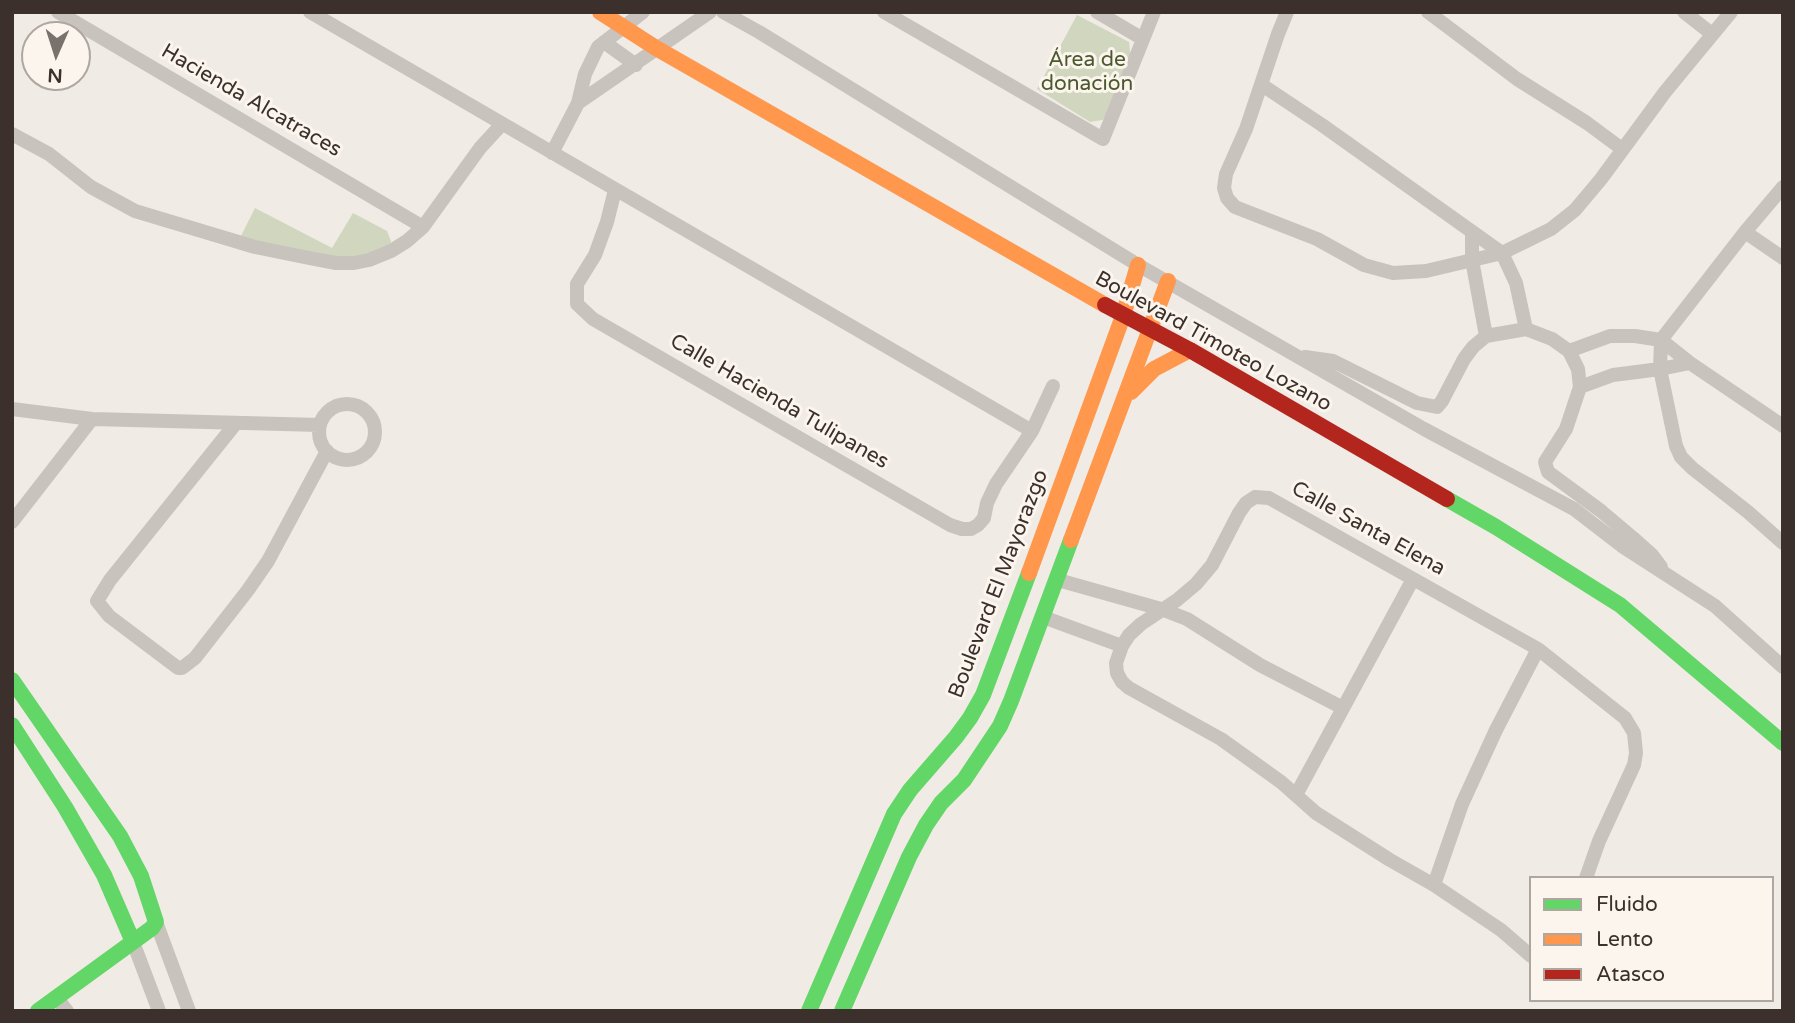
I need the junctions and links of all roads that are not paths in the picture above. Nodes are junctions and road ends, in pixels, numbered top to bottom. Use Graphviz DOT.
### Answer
graph roads {
  1 [pos="58,12"];
  2 [pos="310,12"];
  3 [pos="600,12"];
  4 [pos="643,12"];
  5 [pos="710,12"];
  6 [pos="723,12"];
  7 [pos="884,12"];
  8 [pos="1097,12"];
  9 [pos="1154,12"];
  10 [pos="1287,12"];
  11 [pos="1428,12"];
  12 [pos="1684,12"];
  13 [pos="1731,12"];
  14 [pos="624,28"];
  15 [pos="1713,34"];
  16 [pos="1143,38"];
  17 [pos="604,42"];
  18 [pos="656,48"];
  19 [pos="636,65"];
  20 [pos="1262,85"];
  21 [pos="578,103"];
  22 [pos="502,124"];
  23 [pos="12,134"];
  24 [pos="1622,149"];
  25 [pos="552,153"];
  26 [pos="1783,187"];
  27 [pos="615,190"];
  28 [pos="423,227"];
  29 [pos="1472,232"];
  30 [pos="1745,232"];
  31 [pos="1502,253"];
  32 [pos="1783,258"];
  33 [pos="1472,260"];
  34 [pos="1138,265"];
  35 [pos="1168,281"];
  36 [pos="1123,316"];
  37 [pos="1149,329"];
  38 [pos="1526,330"];
  39 [pos="1486,336"];
  40 [pos="1661,340"];
  41 [pos="1190,350"];
  42 [pos="1569,351"];
  43 [pos="1297,356"];
  44 [pos="1690,363"];
  45 [pos="1660,369"];
  46 [pos="1054,386"];
  47 [pos="1580,387"];
  48 [pos="1126,398"];
  49 [pos="12,409"];
  50 [pos="92,419"];
  51 [pos="236,423"];
  52 [pos="320,425"];
  53 [pos="1783,426"];
  54 [pos="1032,431"];
  55 [pos="327,451"];
  56 [pos="12,522"];
  57 [pos="1783,543"];
  58 [pos="1665,574"];
  59 [pos="1413,579"];
  60 [pos="1058,580"];
  61 [pos="1019,597"];
  62 [pos="1161,609"];
  63 [pos="1043,617"];
  64 [pos="1122,646"];
  65 [pos="1538,649"];
  66 [pos="1783,667"];
  67 [pos="12,680"];
  68 [pos="1343,708"];
  69 [pos="12,725"];
  70 [pos="1783,743"];
  71 [pos="1296,795"];
  72 [pos="1587,876"];
  73 [pos="1434,885"];
  74 [pos="156,922"];
  75 [pos="133,942"];
  76 [pos="1529,954"];
  77 [pos="56,997"];
  78 [pos="38,1011"];
  79 [pos="67,1011"];
  80 [pos="159,1011"];
  81 [pos="189,1011"];
  82 [pos="808,1011"];
  83 [pos="842,1011"];
  1 -- 28 [label="street, Hacienda Alcatraces"];
  2 -- 22 [label="street"];
  3 -- 14 [label="street, Boulevard Timoteo Lozano"];
  4 -- 14 [label="street"];
  5 -- 18 [label="street"];
  6 -- 34 [label="street, Boulevard Timoteo Lozano"];
  7 -- 16 [label="street"];
  8 -- 16 [label="street"];
  9 -- 16 [label="street"];
  10 -- 20 [label="street"];
  11 -- 24 [label="street"];
  12 -- 15 [label="street"];
  13 -- 15 [label="street"];
  14 -- 17 [label="street"];
  14 -- 18 [label="street, Boulevard Timoteo Lozano"];
  15 -- 24 [label="street"];
  17 -- 19 [label="street"];
  17 -- 21 [label="street"];
  18 -- 19 [label="street"];
  18 -- 36 [label="street, Boulevard Timoteo Lozano"];
  19 -- 21 [label="street"];
  20 -- 29 [label="street"];
  20 -- 33 [label="street"];
  21 -- 25 [label="street"];
  22 -- 25 [label="street"];
  22 -- 28 [label="street"];
  23 -- 28 [label="street"];
  24 -- 31 [label="street"];
  25 -- 27 [label="street"];
  26 -- 30 [label="street"];
  27 -- 54 [label="street"];
  27 -- 54 [label="street, Calle Hacienda Tulipanes"];
  29 -- 31 [label="street"];
  29 -- 33 [label="street"];
  30 -- 32 [label="street"];
  30 -- 40 [label="street"];
  31 -- 33 [label="street"];
  31 -- 38 [label="street"];
  33 -- 39 [label="street"];
  34 -- 35 [label="street, Boulevard Timoteo Lozano"];
  34 -- 36 [label="street, Boulevard El Mayorazgo"];
  35 -- 37 [label="street"];
  35 -- 43 [label="street, Boulevard Timoteo Lozano"];
  36 -- 37 [label="street, Boulevard Timoteo Lozano"];
  36 -- 61 [label="street, Boulevard El Mayorazgo"];
  37 -- 41 [label="street, Boulevard Timoteo Lozano"];
  37 -- 48 [label="street"];
  38 -- 39 [label="street"];
  38 -- 42 [label="street"];
  39 -- 43 [label="street"];
  40 -- 42 [label="street"];
  40 -- 44 [label="street"];
  40 -- 45 [label="street"];
  41 -- 48 [label="street"];
  41 -- 70 [label="street, Boulevard Timoteo Lozano"];
  42 -- 47 [label="street"];
  43 -- 58 [label="street, Boulevard Timoteo Lozano"];
  44 -- 45 [label="street"];
  44 -- 53 [label="street"];
  45 -- 47 [label="street"];
  45 -- 57 [label="street"];
  46 -- 54 [label="street, Calle Hacienda Tulipanes"];
  47 -- 58 [label="street"];
  48 -- 60 [label="street"];
  49 -- 50 [label="street"];
  50 -- 51 [label="street"];
  50 -- 56 [label="street"];
  51 -- 52 [label="street"];
  51 -- 55 [label="street"];
  52 -- 55 [label="street"];
  52 -- 55 [label="street"];
  58 -- 66 [label="street, Boulevard Timoteo Lozano"];
  59 -- 62 [label="street, Calle Santa Elena"];
  59 -- 65 [label="street, Calle Santa Elena"];
  59 -- 68 [label="street"];
  60 -- 61 [label="street"];
  60 -- 62 [label="street"];
  60 -- 63 [label="street"];
  61 -- 82 [label="street, Boulevard El Mayorazgo"];
  62 -- 64 [label="street, Calle Santa Elena"];
  62 -- 68 [label="street"];
  63 -- 64 [label="street"];
  63 -- 83 [label="street"];
  64 -- 71 [label="street"];
  65 -- 72 [label="street, Calle Santa Elena"];
  65 -- 73 [label="street"];
  67 -- 74 [label="street"];
  68 -- 71 [label="street"];
  69 -- 75 [label="street"];
  71 -- 73 [label="street"];
  73 -- 76 [label="street"];
  74 -- 75 [label="street"];
  74 -- 81 [label="street"];
  75 -- 77 [label="street"];
  75 -- 80 [label="street"];
  77 -- 78 [label="street"];
  77 -- 79 [label="street"];
}
